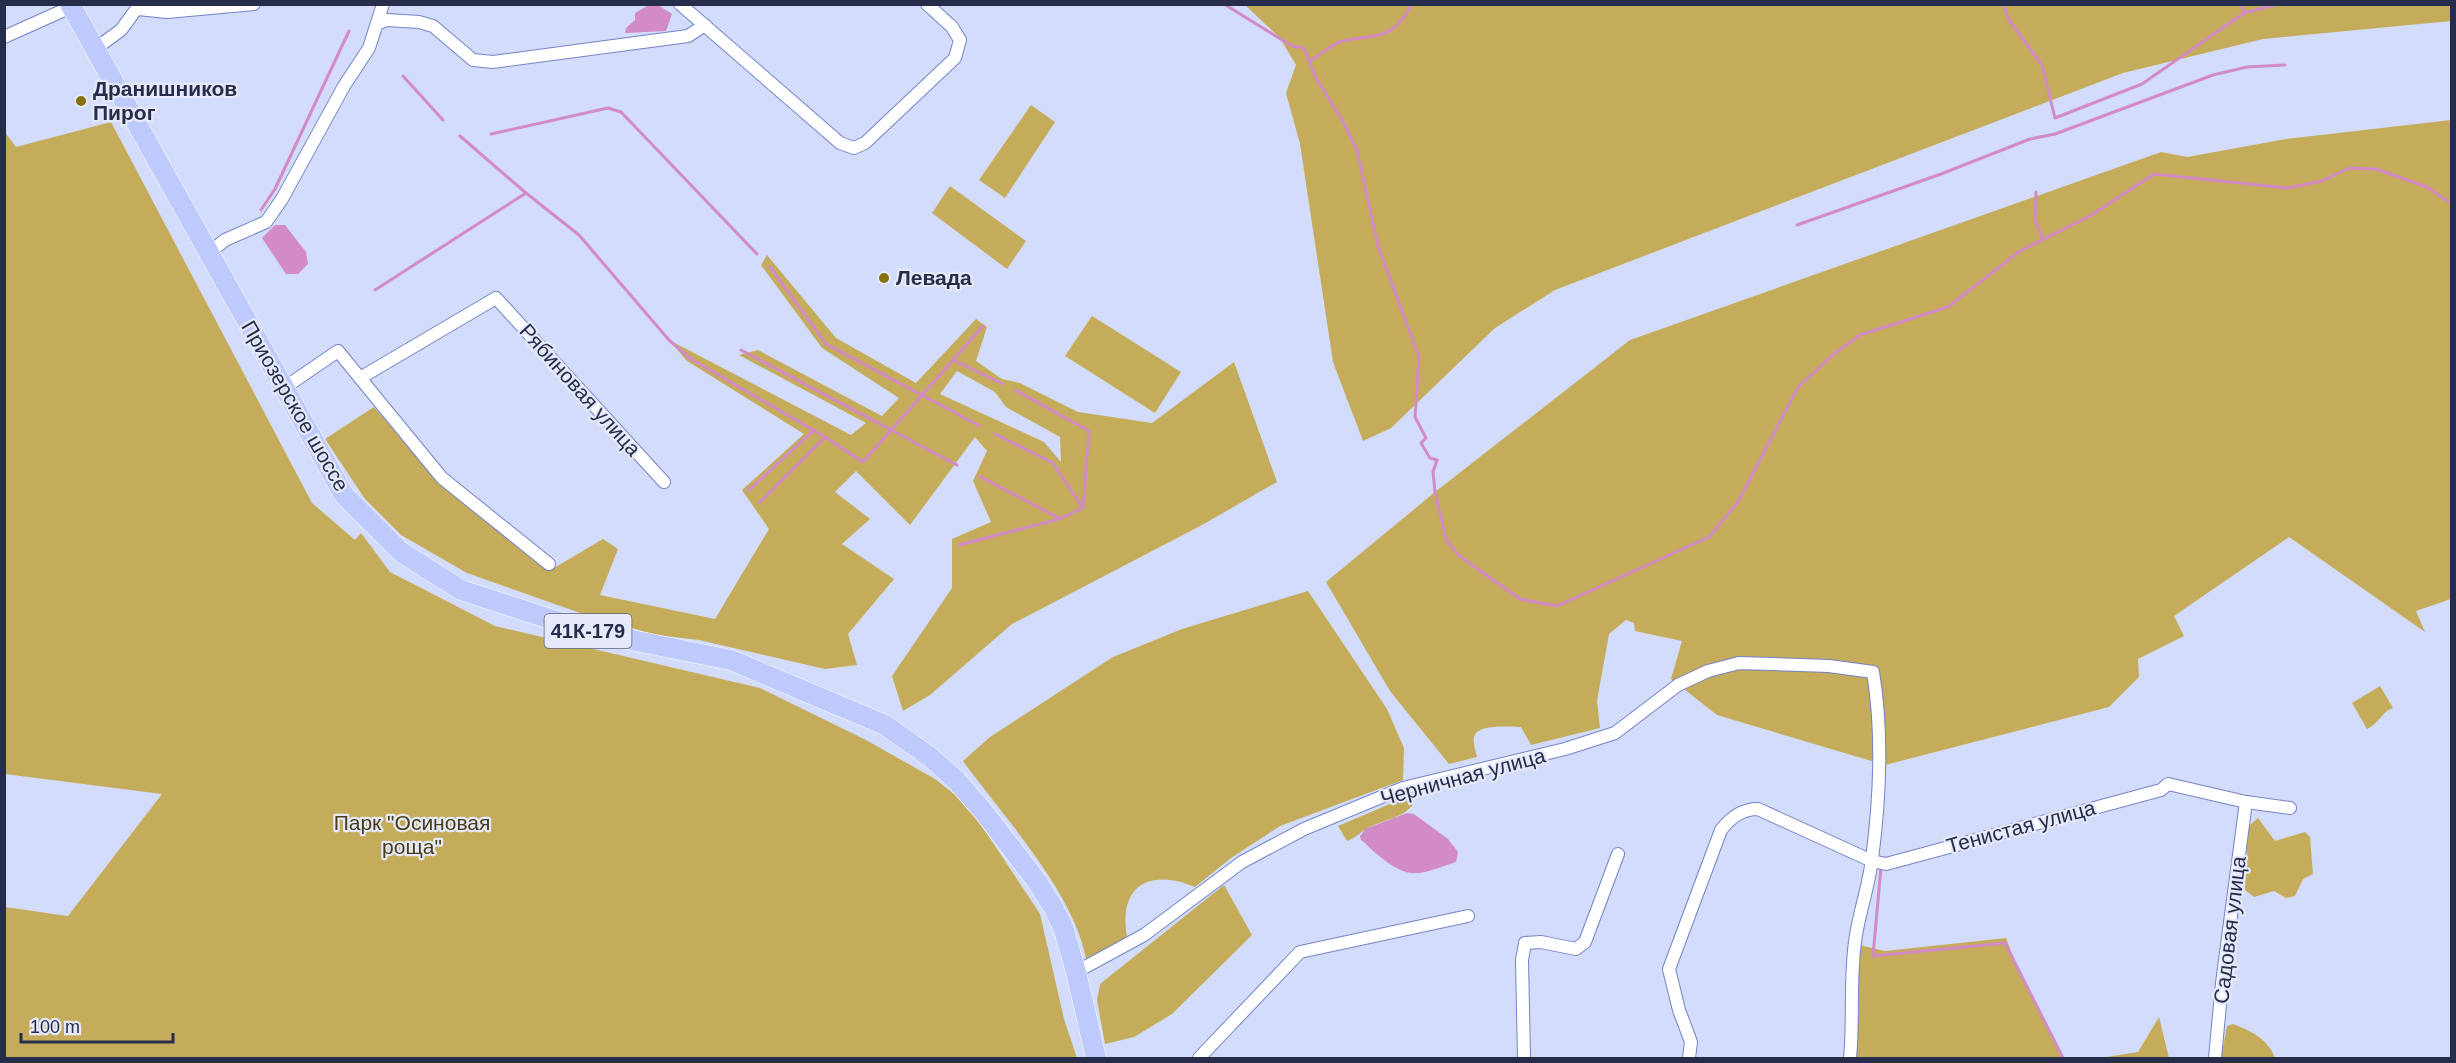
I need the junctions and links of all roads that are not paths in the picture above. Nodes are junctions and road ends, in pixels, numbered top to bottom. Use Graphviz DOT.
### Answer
graph roads {
  1 [pos="254,4"];
  2 [pos="383,4"];
  3 [pos="680,4"];
  4 [pos="927,4"];
  5 [pos="70,6"];
  6 [pos="139,7"];
  7 [pos="378,23"];
  8 [pos="705,25"];
  9 [pos="4,37"];
  10 [pos="95,49"];
  11 [pos="208,253"];
  12 [pos="360,378"];
  13 [pos="284,388"];
  14 [pos="664,482"];
  15 [pos="549,564"];
  16 [pos="2246,802"];
  17 [pos="2290,808"];
  18 [pos="1618,854"];
  19 [pos="1872,861"];
  20 [pos="1468,916"];
  21 [pos="1076,972"];
  22 [pos="1096,1059"];
  23 [pos="1199,1059"];
  24 [pos="1524,1059"];
  25 [pos="1689,1059"];
  26 [pos="1850,1059"];
  27 [pos="2216,1059"];
  1 -- 6 [label="street"];
  2 -- 7 [label="street"];
  3 -- 8 [label="street"];
  4 -- 8 [label="street"];
  5 -- 9 [label="street"];
  5 -- 10 [label="main road, Приозерское шоссе / 41К-179"];
  6 -- 10 [label="street"];
  7 -- 8 [label="street"];
  7 -- 11 [label="street"];
  10 -- 11 [label="main road, Приозерское шоссе / 41К-179"];
  11 -- 13 [label="main road, Приозерское шоссе / 41К-179"];
  12 -- 13 [label="street"];
  12 -- 14 [label="street, Рябиновая улица"];
  12 -- 15 [label="street"];
  13 -- 21 [label="main road, Приозерское шоссе / 41К-179"];
  16 -- 17 [label="street"];
  16 -- 19 [label="street, Тенистая улица"];
  16 -- 27 [label="street, Садовая улица"];
  18 -- 24 [label="street"];
  19 -- 21 [label="street, Черничная улица"];
  19 -- 25 [label="street"];
  19 -- 26 [label="street"];
  20 -- 23 [label="street"];
  21 -- 22 [label="main road, Приозерское шоссе / 41К-179"];
}
